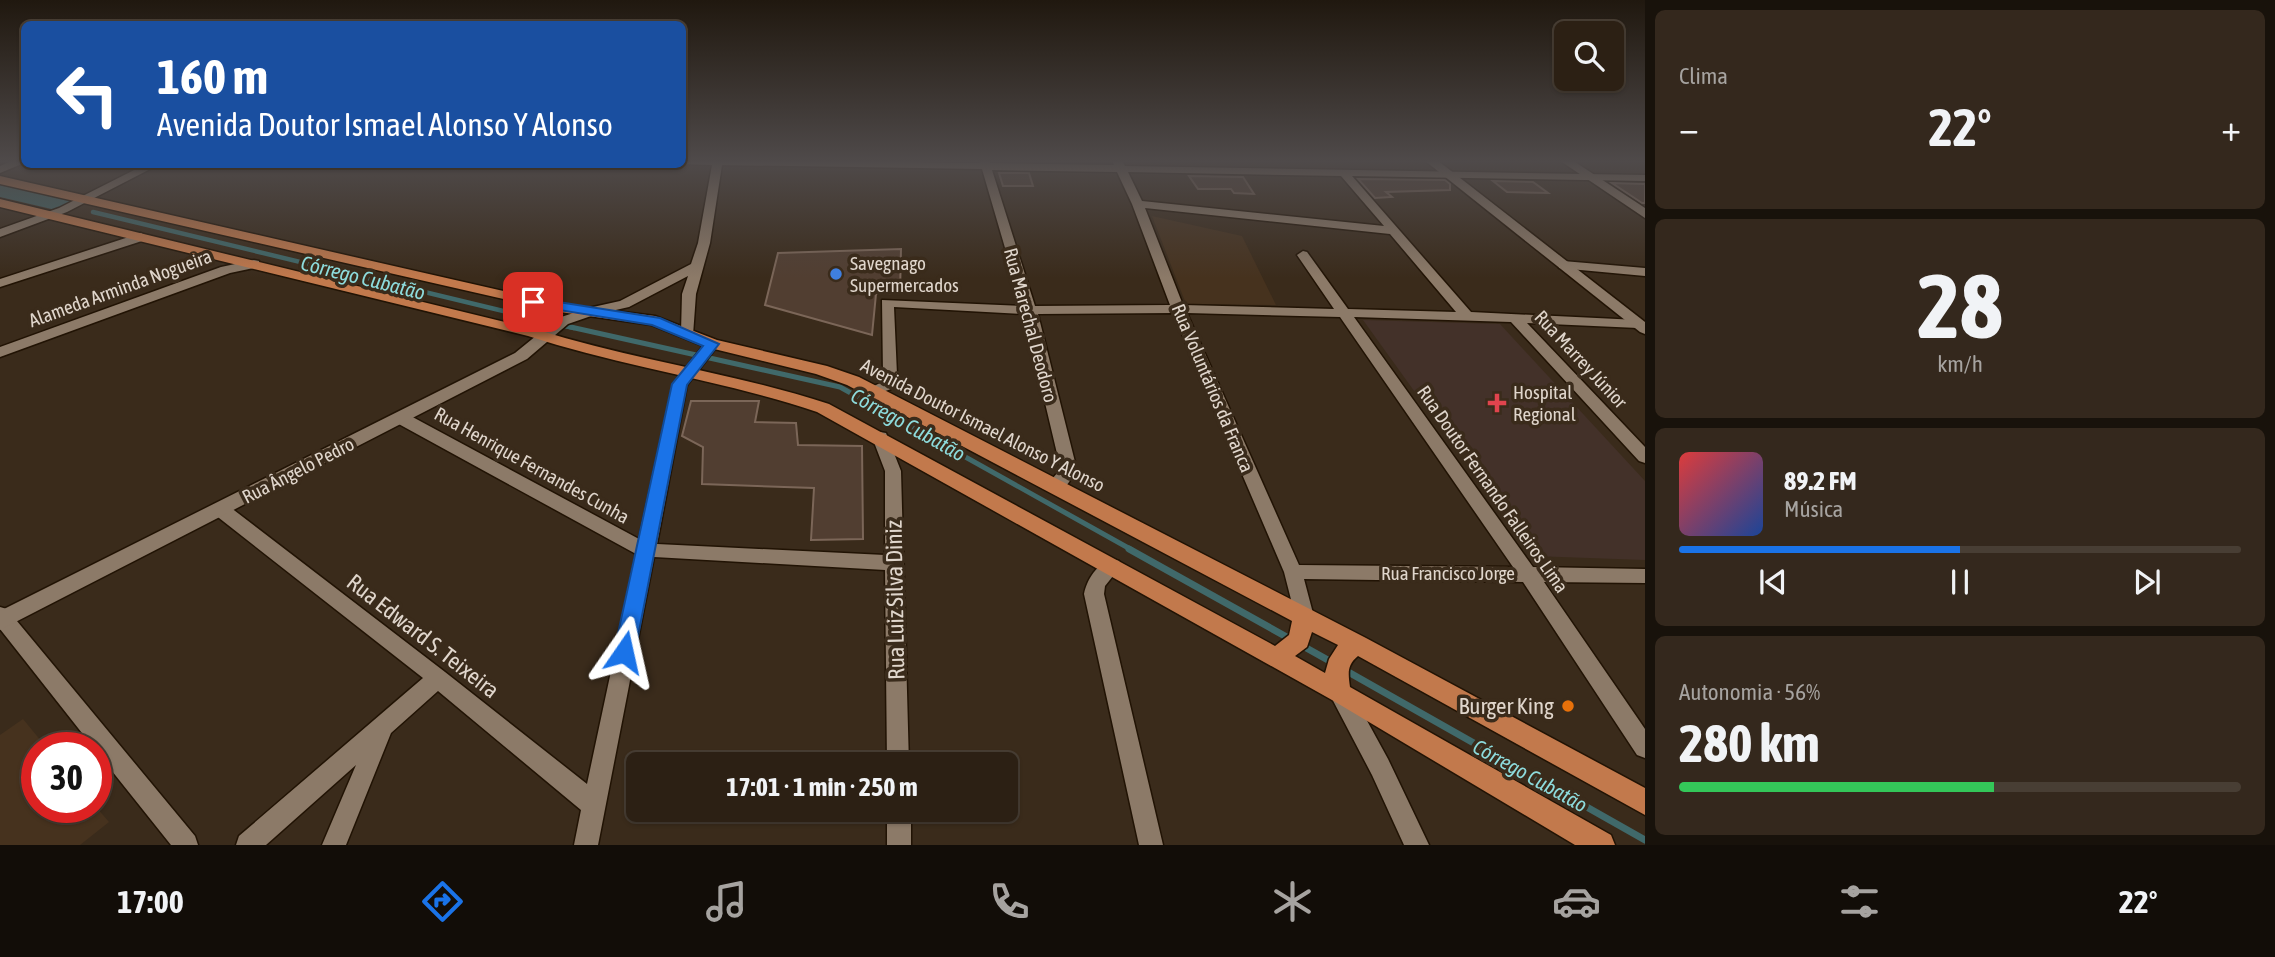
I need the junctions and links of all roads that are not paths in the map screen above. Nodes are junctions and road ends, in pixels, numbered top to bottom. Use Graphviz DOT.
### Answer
graph roads {
  1 [pos="85,199"];
  2 [pos="88,199"];
  3 [pos="710,199"];
  4 [pos="996,199"];
  5 [pos="1136,199"];
  6 [pos="1367,199"];
  7 [pos="1480,199"];
  8 [pos="1623,199"];
  9 [pos="0,203"];
  10 [pos="101,203"];
  11 [pos="1138,204"];
  12 [pos="1645,214"];
  13 [pos="50,215"];
  14 [pos="70,219"];
  15 [pos="1394,231"];
  16 [pos="0,233"];
  17 [pos="141,237"];
  18 [pos="1303,256"];
  19 [pos="227,258"];
  20 [pos="254,264"];
  21 [pos="1563,265"];
  22 [pos="696,267"];
  23 [pos="1645,272"];
  24 [pos="0,283"];
  25 [pos="655,288"];
  26 [pos="689,293"];
  27 [pos="1178,309"];
  28 [pos="1030,310"];
  29 [pos="589,312"];
  30 [pos="1345,313"];
  31 [pos="1467,316"];
  32 [pos="1517,319"];
  33 [pos="1642,327"];
  34 [pos="688,332"];
  35 [pos="549,334"];
  36 [pos="0,343"];
  37 [pos="709,347"];
  38 [pos="0,352"];
  39 [pos="692,368"];
  40 [pos="874,390"];
  41 [pos="401,418"];
  42 [pos="880,437"];
  43 [pos="1645,457"];
  44 [pos="1055,486"];
  45 [pos="220,509"];
  46 [pos="645,550"];
  47 [pos="895,564"];
  48 [pos="1112,566"];
  49 [pos="1293,572"];
  50 [pos="1527,573"];
  51 [pos="1645,576"];
  52 [pos="1,619"];
  53 [pos="1304,621"];
  54 [pos="1352,648"];
  55 [pos="1281,655"];
  56 [pos="439,678"];
  57 [pos="1338,686"];
  58 [pos="384,725"];
  59 [pos="1645,748"];
  60 [pos="898,752"];
  61 [pos="1645,802"];
  62 [pos="594,805"];
  63 [pos="899,822"];
  64 [pos="187,845"];
  65 [pos="248,845"];
  66 [pos="334,845"];
  67 [pos="586,845"];
  68 [pos="899,845"];
  69 [pos="1151,845"];
  70 [pos="1417,845"];
  71 [pos="1601,845"];
  1 -- 13 [label="street"];
  2 -- 10 [label="main road, Avenida Doutor Ismael Alonso Y Alonso"];
  3 -- 22 [label="street"];
  4 -- 28 [label="street, Rua Marechal Deodoro"];
  5 -- 11 [label="street, Rua Voluntários da Franca"];
  6 -- 15 [label="street"];
  7 -- 21 [label="street"];
  8 -- 12 [label="street"];
  9 -- 13 [label="main road"];
  10 -- 14 [label="main road"];
  10 -- 29 [label="main road, Avenida Doutor Ismael Alonso Y Alonso"];
  11 -- 15 [label="street"];
  11 -- 27 [label="street, Rua Voluntários da Franca"];
  13 -- 14 [label="main road"];
  13 -- 16 [label="street"];
  14 -- 17 [label="main road"];
  15 -- 31 [label="street"];
  17 -- 19 [label="main road"];
  17 -- 24 [label="street"];
  18 -- 30 [label="street, Rua Doutor Fernando Falleiros Lima"];
  19 -- 20 [label="main road"];
  19 -- 36 [label="street, Alameda Arminda Nogueira"];
  20 -- 35 [label="main road"];
  20 -- 38 [label="street, Alameda Arminda Nogueira"];
  21 -- 23 [label="street"];
  21 -- 33 [label="street"];
  22 -- 25 [label="street"];
  22 -- 26 [label="street"];
  25 -- 26 [label="street"];
  25 -- 29 [label="street"];
  26 -- 34 [label="street"];
  27 -- 28 [label="street"];
  27 -- 30 [label="street"];
  27 -- 49 [label="street, Rua Voluntários da Franca"];
  28 -- 40 [label="street"];
  28 -- 44 [label="street, Rua Marechal Deodoro"];
  29 -- 34 [label="main road, Avenida Doutor Ismael Alonso Y Alonso"];
  29 -- 35 [label="street, Rua Ângelo Pedro"];
  30 -- 31 [label="street"];
  30 -- 50 [label="street, Rua Doutor Fernando Falleiros Lima"];
  31 -- 32 [label="street"];
  32 -- 33 [label="street"];
  32 -- 43 [label="street, Rua Marrey Júnior"];
  34 -- 37 [label="main road, Avenida Doutor Ismael Alonso Y Alonso"];
  35 -- 39 [label="main road"];
  35 -- 41 [label="street, Rua Ângelo Pedro"];
  37 -- 39 [label="street"];
  37 -- 40 [label="main road, Avenida Doutor Ismael Alonso Y Alonso"];
  39 -- 42 [label="main road"];
  39 -- 46 [label="street"];
  40 -- 44 [label="main road, Avenida Doutor Ismael Alonso Y Alonso"];
  41 -- 45 [label="street, Rua Ângelo Pedro"];
  41 -- 46 [label="street, Rua Henrique Fernandes Cunha"];
  42 -- 47 [label="street, Rua Luiz Silva Diniz"];
  42 -- 48 [label="main road"];
  44 -- 53 [label="main road, Avenida Doutor Ismael Alonso Y Alonso"];
  45 -- 52 [label="street, Rua Ângelo Pedro"];
  45 -- 56 [label="street, Rua Edward S. Teixeira"];
  46 -- 47 [label="street, Rua Henrique Fernandes Cunha"];
  46 -- 62 [label="street"];
  47 -- 60 [label="street, Rua Luiz Silva Diniz"];
  48 -- 55 [label="main road"];
  48 -- 69 [label="street"];
  49 -- 50 [label="street, Rua Francisco Jorge"];
  49 -- 53 [label="street, Rua Voluntários da Franca"];
  50 -- 51 [label="street, Rua Francisco Jorge"];
  50 -- 59 [label="street, Rua Doutor Fernando Falleiros Lima"];
  52 -- 64 [label="street"];
  53 -- 54 [label="main road, Avenida Doutor Ismael Alonso Y Alonso"];
  53 -- 55 [label="main road"];
  54 -- 57 [label="main road"];
  54 -- 61 [label="main road, Avenida Doutor Ismael Alonso Y Alonso"];
  55 -- 57 [label="main road"];
  56 -- 58 [label="street"];
  56 -- 62 [label="street, Rua Edward S. Teixeira"];
  57 -- 70 [label="street"];
  57 -- 71 [label="main road"];
  58 -- 65 [label="street"];
  58 -- 66 [label="street"];
  62 -- 67 [label="street"];
  63 -- 68 [label="street"];
}
